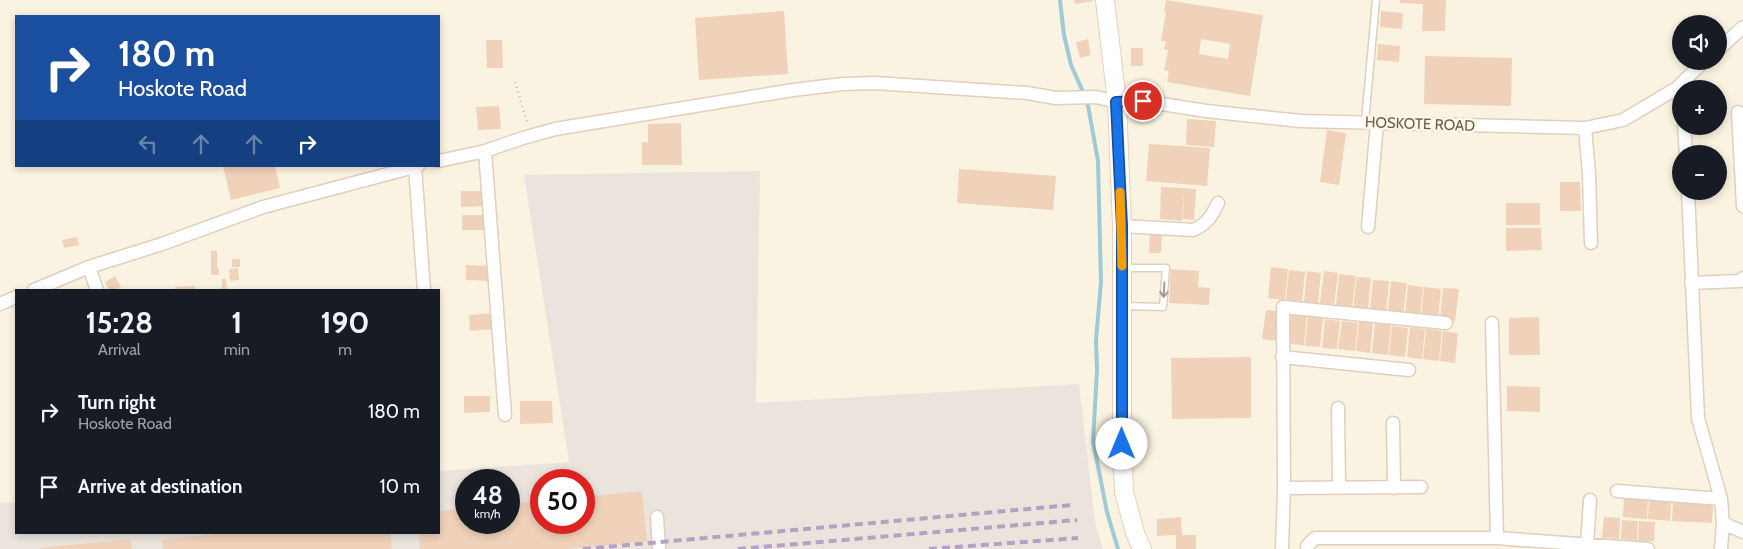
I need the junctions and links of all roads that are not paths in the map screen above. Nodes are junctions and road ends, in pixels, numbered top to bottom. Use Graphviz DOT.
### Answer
graph roads {
  1 [pos="1105,0"];
  2 [pos="1376,0"];
  3 [pos="1743,27"];
  4 [pos="1727,42"];
  5 [pos="1695,70"];
  6 [pos="1685,80"];
  7 [pos="1672,91"];
  8 [pos="1116,102"];
  9 [pos="1738,112"];
  10 [pos="1371,122"];
  11 [pos="1585,128"];
  12 [pos="485,151"];
  13 [pos="440,162"];
  14 [pos="416,167"];
  15 [pos="1688,200"];
  16 [pos="1218,203"];
  17 [pos="1743,206"];
  18 [pos="1122,226"];
  19 [pos="1368,227"];
  20 [pos="1591,242"];
  21 [pos="89,267"];
  22 [pos="1122,268"];
  23 [pos="1743,278"];
  24 [pos="1691,283"];
  25 [pos="36,289"];
  26 [pos="97,289"];
  27 [pos="424,289"];
  28 [pos="15,297"];
  29 [pos="0,304"];
  30 [pos="1122,306"];
  31 [pos="1446,323"];
  32 [pos="1492,323"];
  33 [pos="1282,357"];
  34 [pos="1409,370"];
  35 [pos="1338,408"];
  36 [pos="505,415"];
  37 [pos="1393,423"];
  38 [pos="1284,488"];
  39 [pos="1339,488"];
  40 [pos="1394,488"];
  41 [pos="1421,488"];
  42 [pos="1617,491"];
  43 [pos="1720,499"];
  44 [pos="1590,500"];
  45 [pos="657,517"];
  46 [pos="1723,523"];
  47 [pos="1743,532"];
  48 [pos="1497,538"];
  49 [pos="1587,545"];
  50 [pos="659,549"];
  51 [pos="1142,549"];
  52 [pos="1282,549"];
  53 [pos="1307,549"];
  54 [pos="1648,549"];
  55 [pos="1721,549"];
  1 -- 8 [label="main road"];
  2 -- 10 [label="lane"];
  3 -- 4 [label="street"];
  5 -- 6 [label="street, HOSKOTE ROAD"];
  7 -- 11 [label="street, HOSKOTE ROAD"];
  8 -- 10 [label="street, HOSKOTE ROAD"];
  8 -- 12 [label="street, HOSKOTE ROAD"];
  8 -- 18 [label="main road"];
  9 -- 17 [label="street"];
  10 -- 11 [label="street, HOSKOTE ROAD"];
  10 -- 19 [label="street"];
  11 -- 20 [label="street"];
  12 -- 13 [label="street, HOSKOTE ROAD"];
  12 -- 36 [label="street"];
  14 -- 21 [label="street"];
  14 -- 27 [label="street"];
  15 -- 24 [label="street"];
  16 -- 18 [label="street"];
  18 -- 22 [label="main road"];
  21 -- 25 [label="street"];
  21 -- 26 [label="street"];
  22 -- 30 [label="main road"];
  22 -- 30 [label="lane, one-way"];
  23 -- 24 [label="street"];
  24 -- 43 [label="street"];
  28 -- 29 [label="street"];
  30 -- 51 [label="main road"];
  31 -- 33 [label="street"];
  32 -- 48 [label="street"];
  33 -- 34 [label="street"];
  33 -- 38 [label="street"];
  35 -- 39 [label="street"];
  37 -- 40 [label="street"];
  38 -- 39 [label="street"];
  38 -- 52 [label="street"];
  39 -- 40 [label="street"];
  40 -- 41 [label="street"];
  42 -- 43 [label="street"];
  43 -- 46 [label="street"];
  44 -- 49 [label="street"];
  45 -- 50 [label="street"];
  46 -- 47 [label="street"];
  46 -- 55 [label="street"];
  48 -- 49 [label="street"];
  48 -- 53 [label="street"];
  49 -- 54 [label="street"];
}
